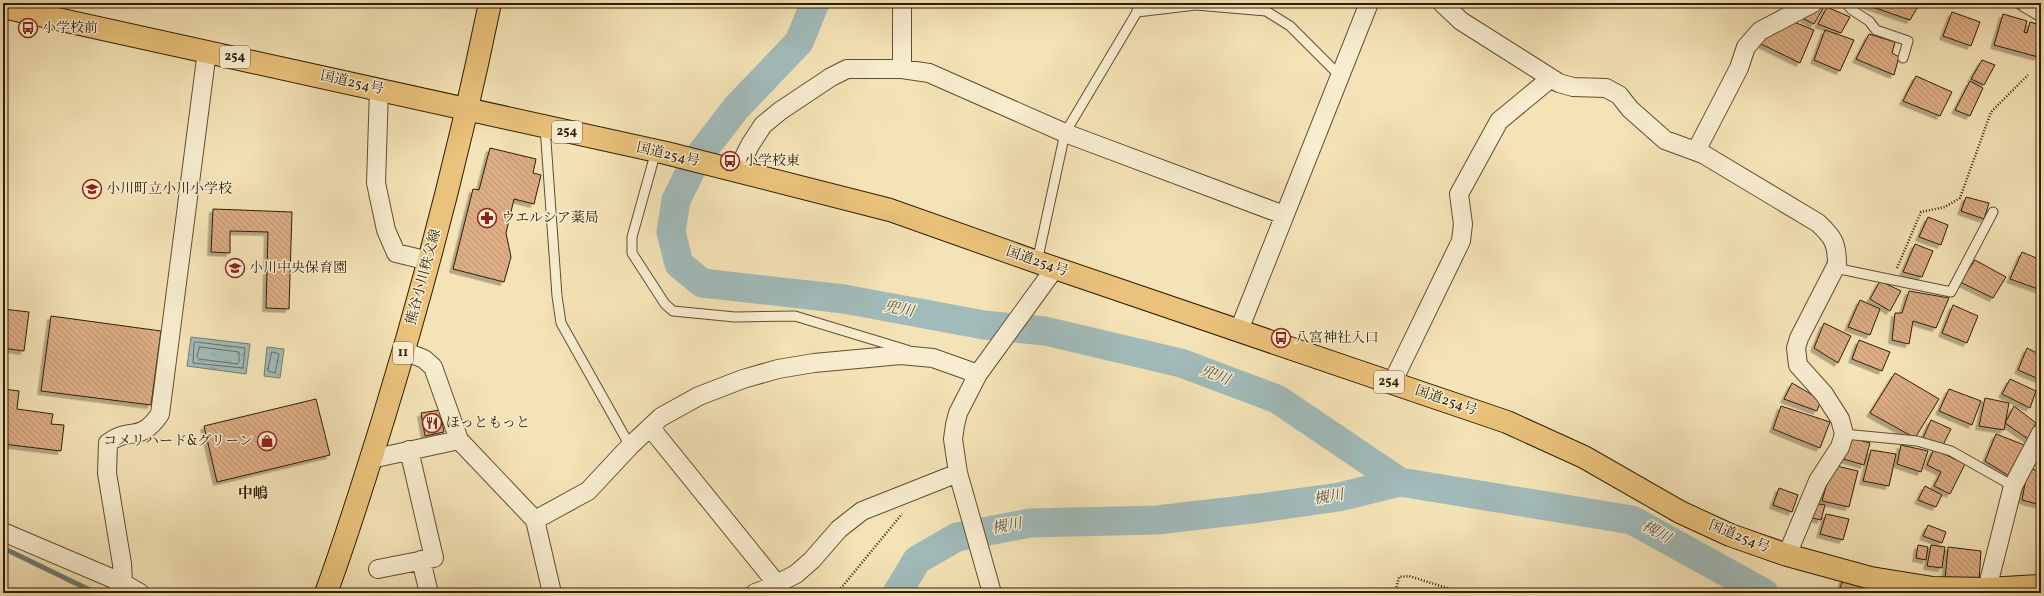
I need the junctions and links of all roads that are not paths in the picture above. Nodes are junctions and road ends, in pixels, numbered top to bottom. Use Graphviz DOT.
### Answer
graph roads {
  1 [pos="902,3"];
  2 [pos="1369,3"];
  3 [pos="1442,3"];
  4 [pos="1812,3"];
  5 [pos="1846,3"];
  6 [pos="2026,3"];
  7 [pos="488,5"];
  8 [pos="3,7"];
  9 [pos="1137,7"];
  10 [pos="2041,12"];
  11 [pos="207,51"];
  12 [pos="1903,58"];
  13 [pos="902,69"];
  14 [pos="1340,76"];
  15 [pos="1551,78"];
  16 [pos="379,89"];
  17 [pos="467,110"];
  18 [pos="545,127"];
  19 [pos="1065,133"];
  20 [pos="1696,151"];
  21 [pos="661,152"];
  22 [pos="734,171"];
  23 [pos="1993,212"];
  24 [pos="1284,215"];
  25 [pos="429,261"];
  26 [pos="1046,265"];
  27 [pos="1835,268"];
  28 [pos="1239,330"];
  29 [pos="404,351"];
  30 [pos="933,358"];
  31 [pos="982,370"];
  32 [pos="1392,383"];
  33 [pos="650,427"];
  34 [pos="2041,433"];
  35 [pos="1844,434"];
  36 [pos="459,440"];
  37 [pos="630,446"];
  38 [pos="409,450"];
  39 [pos="371,459"];
  40 [pos="959,476"];
  41 [pos="2013,486"];
  42 [pos="535,520"];
  43 [pos="3,532"];
  44 [pos="1787,555"];
  45 [pos="421,560"];
  46 [pos="378,569"];
  47 [pos="777,584"];
  48 [pos="2041,586"];
  49 [pos="120,588"];
  50 [pos="1987,589"];
  51 [pos="140,593"];
  52 [pos="326,593"];
  53 [pos="429,593"];
  54 [pos="552,593"];
  55 [pos="755,593"];
  56 [pos="992,593"];
  1 -- 13 [label="street"];
  2 -- 14 [label="street"];
  3 -- 15 [label="street"];
  4 -- 20 [label="street"];
  5 -- 12 [label="lane"];
  6 -- 10 [label="street"];
  7 -- 17 [label="main road, 熊谷小川秩父線 / 11"];
  8 -- 11 [label="main road, 国道254号 / 254"];
  9 -- 14 [label="lane"];
  9 -- 19 [label="lane"];
  11 -- 16 [label="main road, 国道254号 / 254"];
  11 -- 49 [label="street"];
  13 -- 19 [label="street"];
  13 -- 22 [label="street"];
  14 -- 24 [label="street"];
  15 -- 20 [label="street"];
  15 -- 32 [label="street"];
  16 -- 17 [label="main road, 国道254号 / 254"];
  16 -- 25 [label="street"];
  17 -- 18 [label="main road, 国道254号 / 254"];
  17 -- 25 [label="main road, 熊谷小川秩父線 / 11"];
  18 -- 21 [label="main road, 国道254号 / 254"];
  18 -- 37 [label="lane"];
  19 -- 24 [label="street"];
  19 -- 26 [label="lane"];
  20 -- 27 [label="street"];
  21 -- 22 [label="main road, 国道254号 / 254"];
  21 -- 30 [label="lane"];
  22 -- 26 [label="main road, 国道254号 / 254"];
  23 -- 27 [label="lane"];
  24 -- 28 [label="street"];
  25 -- 29 [label="main road, 熊谷小川秩父線 / 11"];
  26 -- 28 [label="main road, 国道254号 / 254"];
  26 -- 31 [label="street"];
  27 -- 35 [label="street"];
  28 -- 32 [label="main road, 国道254号 / 254"];
  29 -- 36 [label="street"];
  29 -- 39 [label="main road, 熊谷小川秩父線 / 11"];
  30 -- 31 [label="street"];
  30 -- 33 [label="street"];
  31 -- 40 [label="street"];
  32 -- 44 [label="main road, 国道254号 / 254"];
  33 -- 37 [label="street"];
  33 -- 47 [label="street"];
  34 -- 41 [label="street"];
  35 -- 41 [label="lane"];
  35 -- 44 [label="street"];
  36 -- 38 [label="street"];
  36 -- 42 [label="street"];
  37 -- 42 [label="street"];
  38 -- 39 [label="street"];
  38 -- 45 [label="street"];
  39 -- 52 [label="main road, 熊谷小川秩父線 / 11"];
  40 -- 47 [label="street"];
  40 -- 56 [label="street"];
  41 -- 50 [label="street"];
  42 -- 54 [label="street"];
  43 -- 49 [label="street"];
  44 -- 50 [label="main road, 国道254号 / 254"];
  45 -- 46 [label="street"];
  45 -- 53 [label="street"];
  47 -- 55 [label="street"];
  48 -- 50 [label="main road, 国道254号 / 254"];
  49 -- 51 [label="street"];
}
